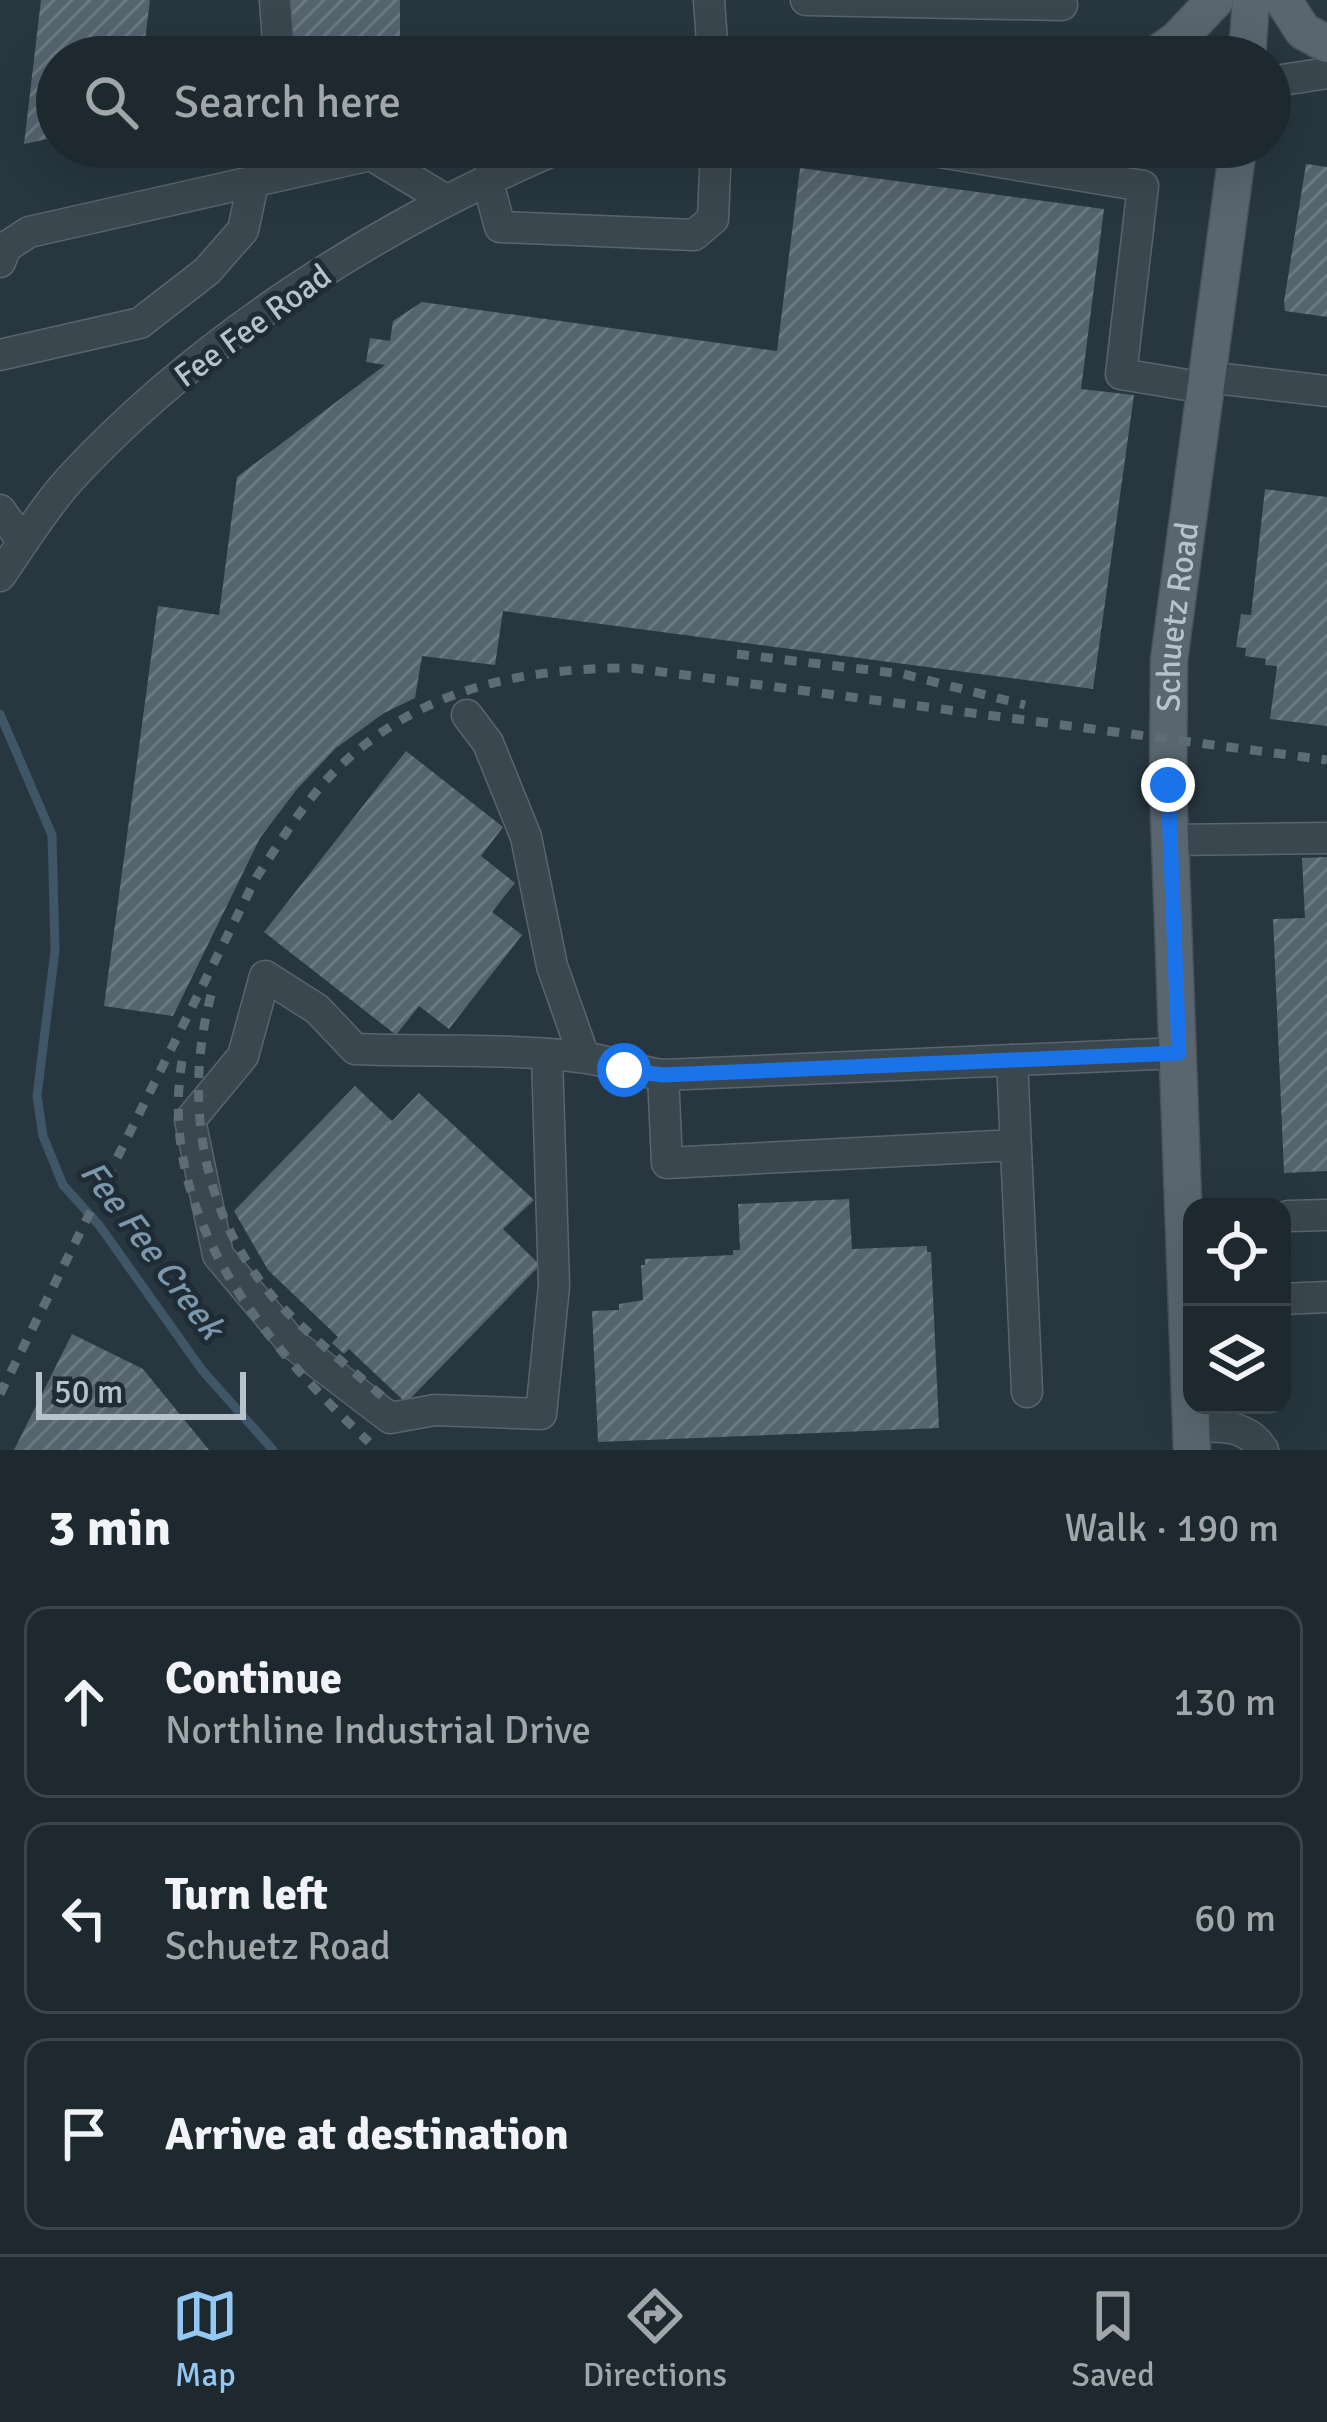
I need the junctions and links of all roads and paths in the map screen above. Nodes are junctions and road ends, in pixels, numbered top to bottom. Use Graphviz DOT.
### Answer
graph roads {
  1 [pos="275,0"];
  2 [pos="709,0"];
  3 [pos="806,0"];
  4 [pos="1215,0"];
  5 [pos="1252,0"];
  6 [pos="1282,0"];
  7 [pos="1062,5"];
  8 [pos="278,36"];
  9 [pos="712,36"];
  10 [pos="1181,36"];
  11 [pos="1249,36"];
  12 [pos="1327,44"];
  13 [pos="1327,73"];
  14 [pos="1291,79"];
  15 [pos="278,168"];
  16 [pos="392,168"];
  17 [pos="512,168"];
  18 [pos="715,168"];
  19 [pos="1035,168"];
  20 [pos="1235,168"];
  21 [pos="487,179"];
  22 [pos="253,184"];
  23 [pos="446,200"];
  24 [pos="0,262"];
  25 [pos="0,355"];
  26 [pos="1206,382"];
  27 [pos="1327,391"];
  28 [pos="0,510"];
  29 [pos="23,542"];
  30 [pos="0,576"];
  31 [pos="467,715"];
  32 [pos="1327,838"];
  33 [pos="1170,840"];
  34 [pos="1179,1053"];
  35 [pos="547,1056"];
  36 [pos="584,1057"];
  37 [pos="1012,1060"];
  38 [pos="663,1075"];
  39 [pos="1016,1145"];
  40 [pos="1184,1198"];
  41 [pos="1327,1215"];
  42 [pos="1291,1216"];
  43 [pos="1327,1297"];
  44 [pos="1291,1299"];
  45 [pos="1188,1306"];
  46 [pos="1027,1392"];
  47 [pos="1191,1438"];
  48 [pos="1263,1450"];
  1 -- 8 [label="street"];
  2 -- 9 [label="street"];
  3 -- 7 [label="street"];
  4 -- 10 [label="main road"];
  5 -- 11 [label="main road"];
  6 -- 12 [label="main road"];
  13 -- 14 [label="street"];
  15 -- 22 [label="street"];
  16 -- 23 [label="street"];
  17 -- 21 [label="street, Fee Fee Road"];
  18 -- 21 [label="street"];
  19 -- 26 [label="street"];
  20 -- 26 [label="main road, Schuetz Road"];
  21 -- 23 [label="street, Fee Fee Road"];
  22 -- 24 [label="street"];
  22 -- 25 [label="street"];
  23 -- 29 [label="street, Fee Fee Road"];
  26 -- 27 [label="street"];
  26 -- 33 [label="main road, Schuetz Road"];
  28 -- 29 [label="street"];
  29 -- 30 [label="street, Fee Fee Road"];
  31 -- 36 [label="street"];
  32 -- 33 [label="street"];
  33 -- 34 [label="main road, Schuetz Road"];
  34 -- 37 [label="street"];
  34 -- 40 [label="main road, Schuetz Road"];
  35 -- 35 [label="street"];
  35 -- 36 [label="street"];
  36 -- 38 [label="street"];
  37 -- 38 [label="street"];
  37 -- 39 [label="street"];
  38 -- 39 [label="street"];
  39 -- 46 [label="street"];
  41 -- 42 [label="street"];
  43 -- 44 [label="street"];
  45 -- 47 [label="main road, Schuetz Road"];
  47 -- 48 [label="street"];
}
